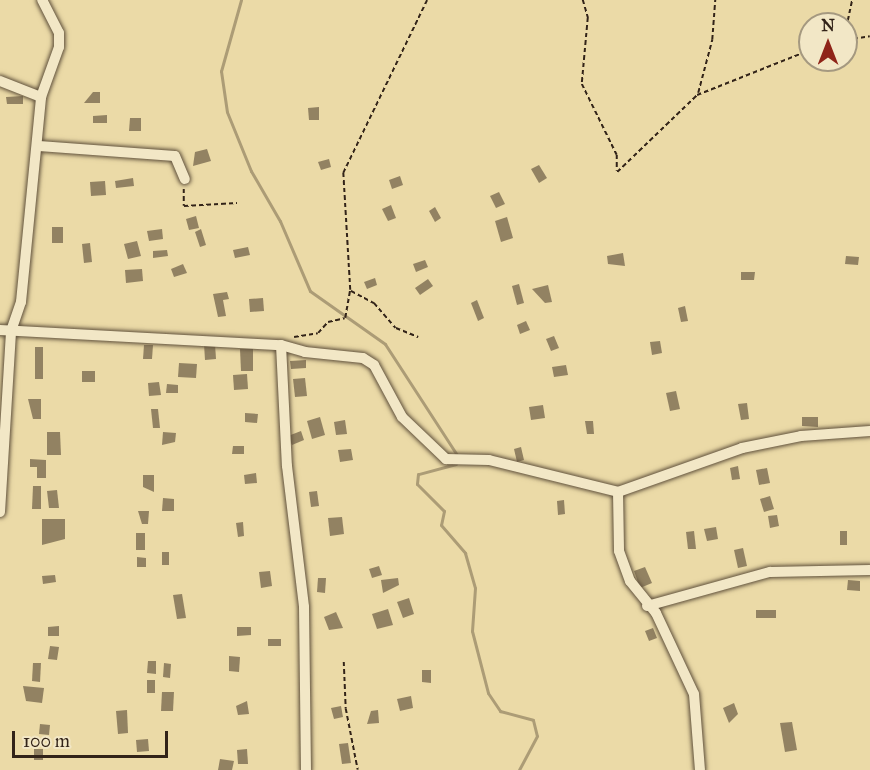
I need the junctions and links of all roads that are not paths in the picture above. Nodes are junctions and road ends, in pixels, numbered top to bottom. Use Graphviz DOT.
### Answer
graph roads {
  1 [pos="42,0"];
  2 [pos="0,81"];
  3 [pos="41,97"];
  4 [pos="39,146"];
  5 [pos="185,179"];
  6 [pos="6,331"];
  7 [pos="281,345"];
  8 [pos="870,431"];
  9 [pos="618,492"];
  10 [pos="0,512"];
  11 [pos="870,570"];
  12 [pos="647,606"];
  13 [pos="306,770"];
  14 [pos="700,770"];
  1 -- 3 [label="street"];
  2 -- 3 [label="street"];
  3 -- 4 [label="street"];
  4 -- 5 [label="street"];
  4 -- 6 [label="street"];
  6 -- 7 [label="street"];
  6 -- 10 [label="street"];
  7 -- 9 [label="street"];
  7 -- 13 [label="street"];
  8 -- 9 [label="street"];
  9 -- 12 [label="street"];
  11 -- 12 [label="street"];
  12 -- 14 [label="street"];
}
